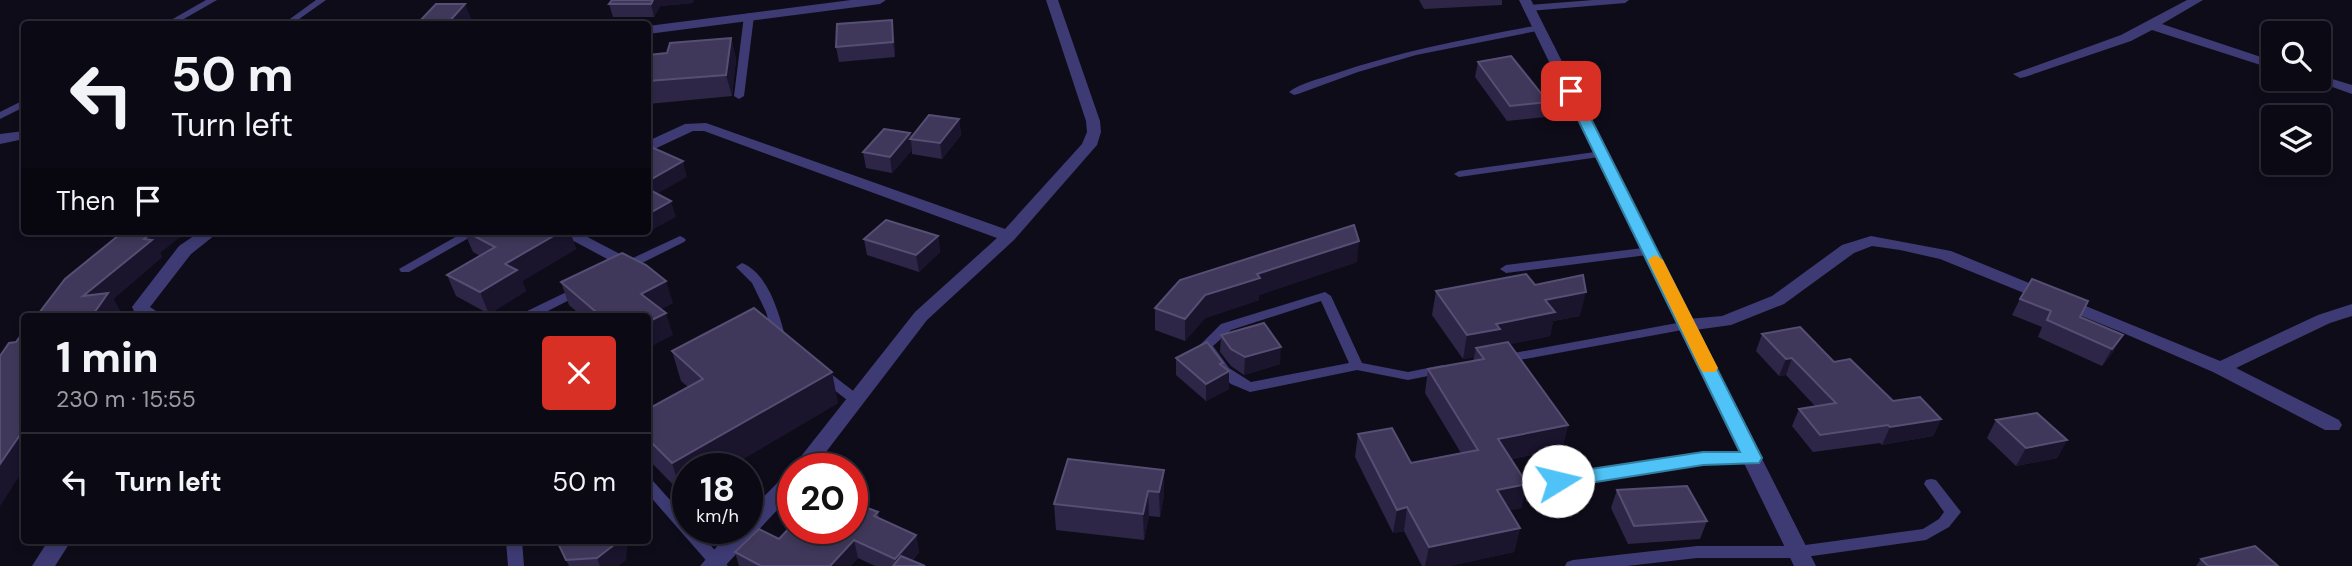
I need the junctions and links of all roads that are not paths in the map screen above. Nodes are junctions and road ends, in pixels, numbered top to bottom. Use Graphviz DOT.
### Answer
graph roads {
  1 [pos="213,0"];
  2 [pos="322,0"];
  3 [pos="880,0"];
  4 [pos="1052,0"];
  5 [pos="1625,0"];
  6 [pos="2197,0"];
  7 [pos="1527,4"];
  8 [pos="769,6"];
  9 [pos="749,16"];
  10 [pos="174,21"];
  11 [pos="291,21"];
  12 [pos="2151,25"];
  13 [pos="1539,28"];
  14 [pos="651,30"];
  15 [pos="2261,61"];
  16 [pos="2020,74"];
  17 [pos="2331,83"];
  18 [pos="2352,90"];
  19 [pos="1294,92"];
  20 [pos="739,96"];
  21 [pos="21,105"];
  22 [pos="0,116"];
  23 [pos="21,136"];
  24 [pos="0,139"];
  25 [pos="651,146"];
  26 [pos="1602,154"];
  27 [pos="1459,174"];
  28 [pos="206,235"];
  29 [pos="467,235"];
  30 [pos="571,235"];
  31 [pos="1008,236"];
  32 [pos="680,240"];
  33 [pos="1651,251"];
  34 [pos="630,264"];
  35 [pos="742,267"];
  36 [pos="405,268"];
  37 [pos="1506,270"];
  38 [pos="2352,310"];
  39 [pos="144,313"];
  40 [pos="533,313"];
  41 [pos="1688,325"];
  42 [pos="794,351"];
  43 [pos="1488,361"];
  44 [pos="1357,366"];
  45 [pos="1461,366"];
  46 [pos="814,368"];
  47 [pos="2220,368"];
  48 [pos="856,400"];
  49 [pos="2332,425"];
  50 [pos="815,453"];
  51 [pos="1753,458"];
  52 [pos="1558,481"];
  53 [pos="1931,484"];
  54 [pos="651,489"];
  55 [pos="777,497"];
  56 [pos="58,544"];
  57 [pos="514,544"];
  58 [pos="1802,559"];
  59 [pos="715,565"];
  60 [pos="43,566"];
  61 [pos="516,566"];
  62 [pos="1573,566"];
  1 -- 10 [label="lane"];
  2 -- 11 [label="lane"];
  3 -- 8 [label="street"];
  4 -- 31 [label="street"];
  5 -- 7 [label="lane"];
  6 -- 12 [label="street"];
  7 -- 13 [label="street"];
  8 -- 9 [label="street"];
  9 -- 14 [label="street"];
  9 -- 20 [label="lane"];
  12 -- 15 [label="street"];
  12 -- 16 [label="street"];
  13 -- 19 [label="lane"];
  13 -- 26 [label="street"];
  17 -- 18 [label="street"];
  21 -- 22 [label="lane"];
  23 -- 24 [label="street"];
  25 -- 31 [label="street"];
  26 -- 27 [label="lane"];
  26 -- 33 [label="street"];
  28 -- 39 [label="street"];
  29 -- 36 [label="lane"];
  30 -- 34 [label="street"];
  31 -- 48 [label="street"];
  32 -- 34 [label="lane"];
  33 -- 37 [label="lane"];
  33 -- 41 [label="street"];
  34 -- 40 [label="lane"];
  35 -- 42 [label="lane"];
  38 -- 47 [label="street"];
  41 -- 43 [label="lane"];
  41 -- 47 [label="street"];
  41 -- 51 [label="street"];
  44 -- 44 [label="lane"];
  44 -- 45 [label="lane"];
  46 -- 48 [label="lane"];
  47 -- 49 [label="street"];
  48 -- 50 [label="street"];
  51 -- 52 [label="lane"];
  51 -- 58 [label="street"];
  53 -- 58 [label="lane"];
  54 -- 59 [label="lane"];
  55 -- 59 [label="street"];
  56 -- 60 [label="street"];
  57 -- 61 [label="lane"];
  58 -- 62 [label="lane"];
}
